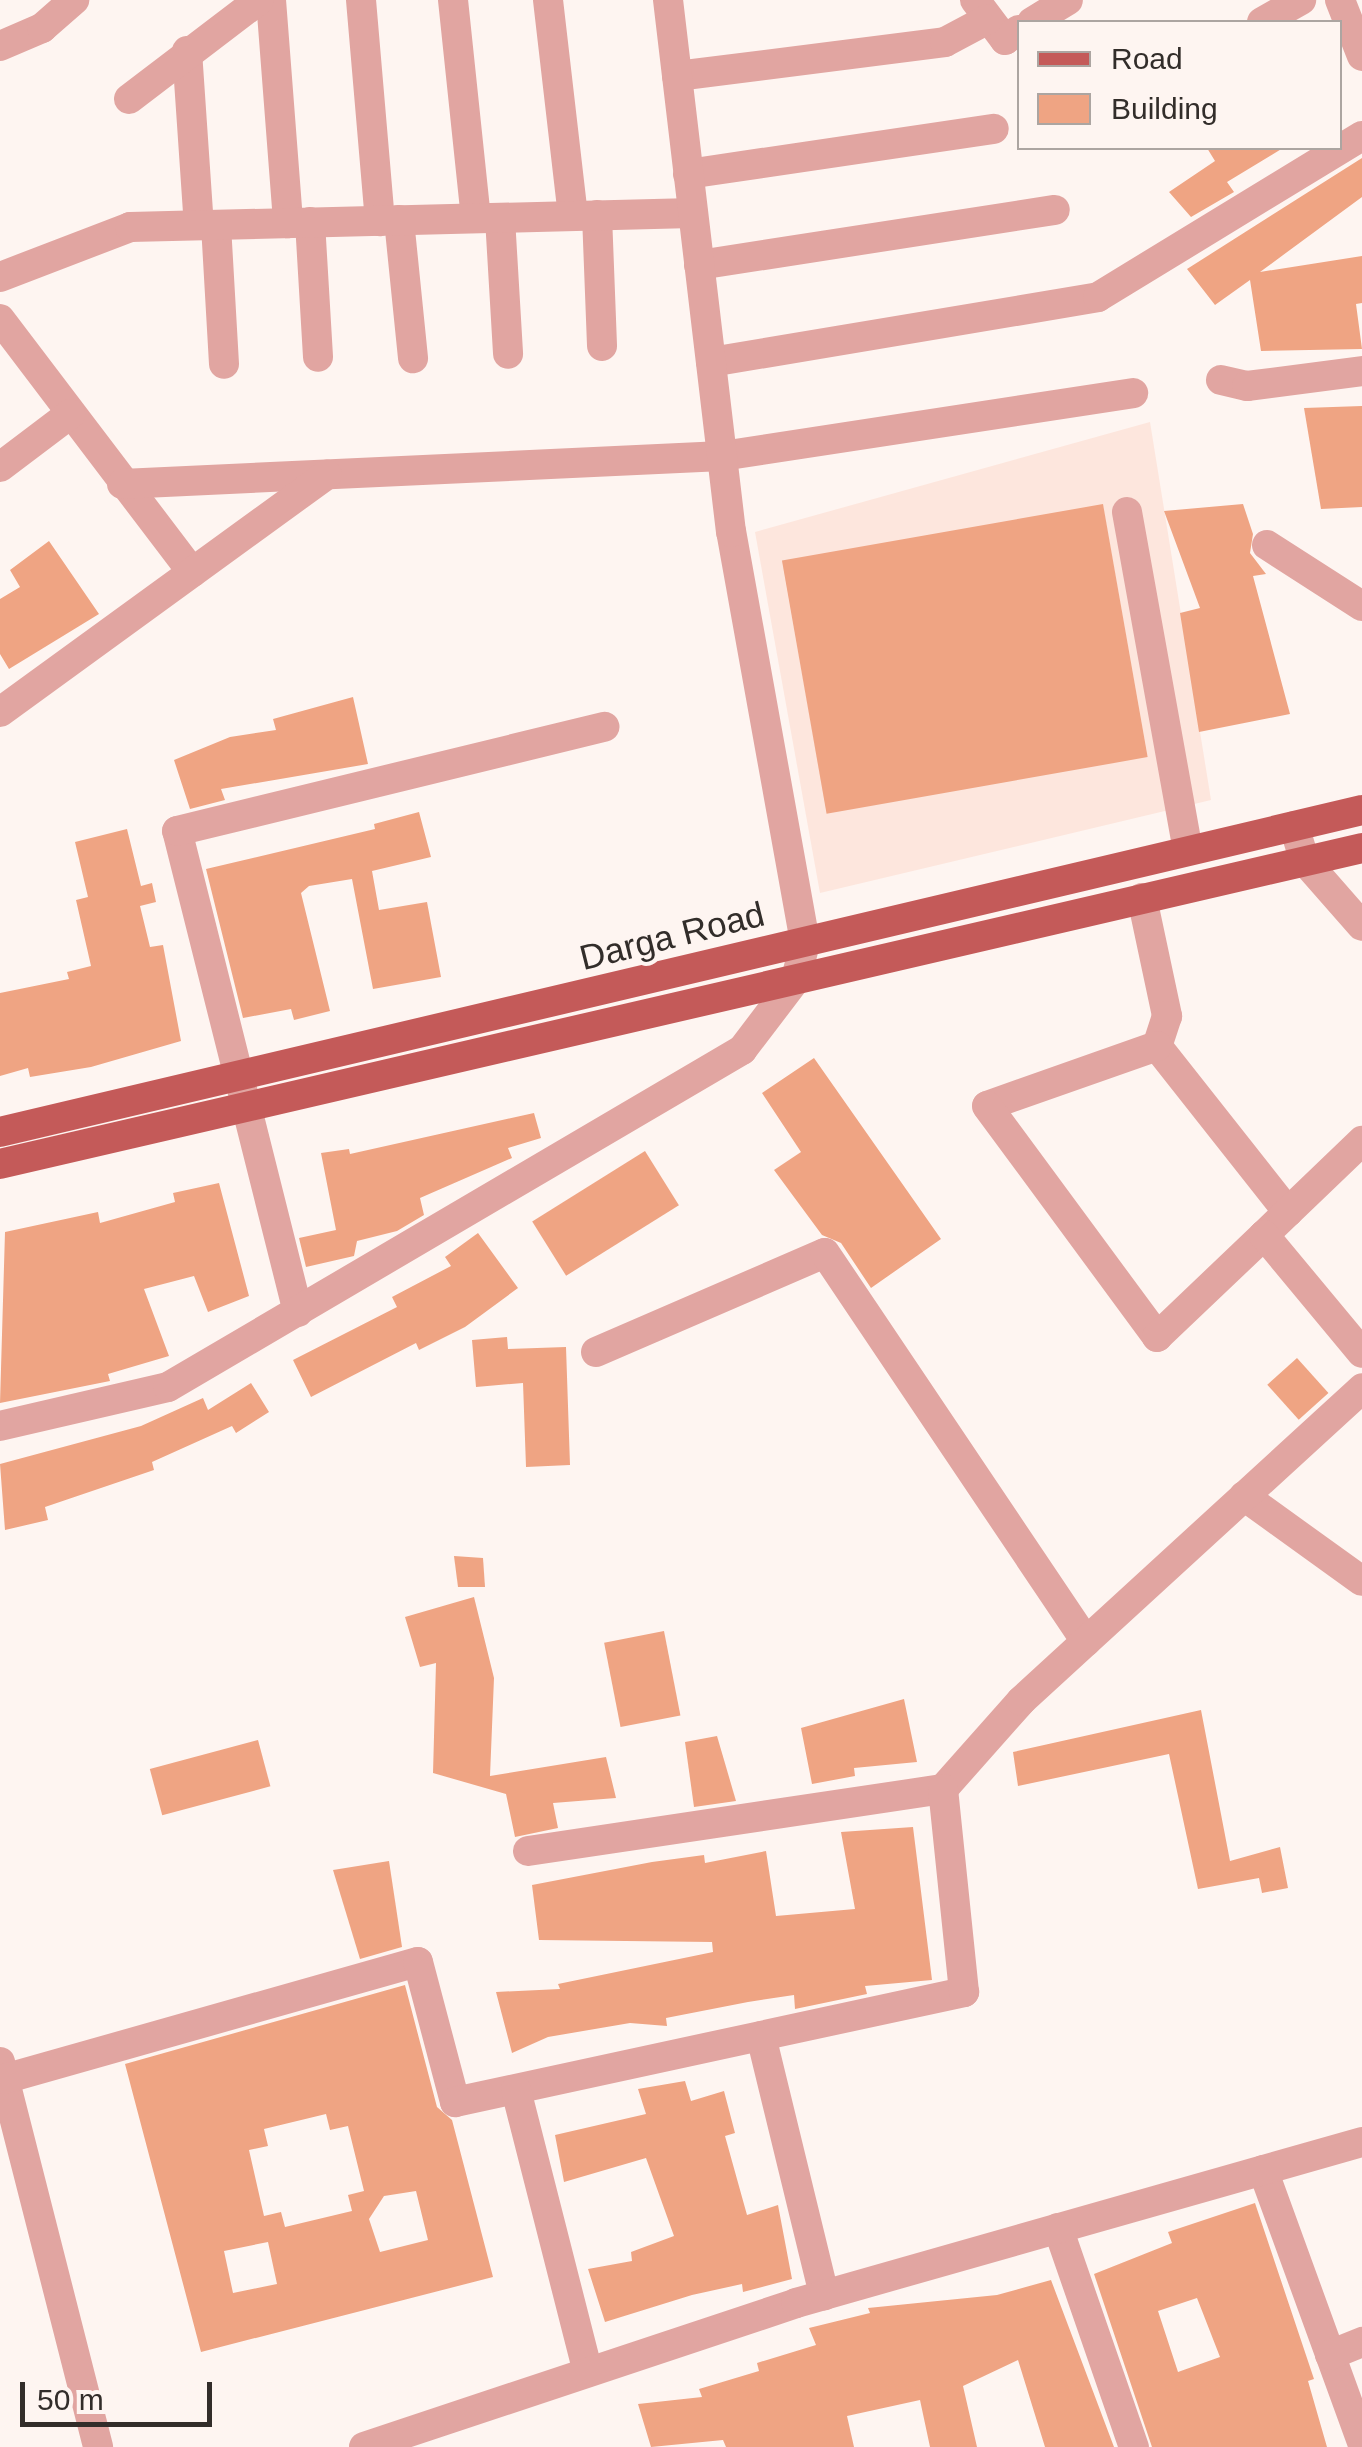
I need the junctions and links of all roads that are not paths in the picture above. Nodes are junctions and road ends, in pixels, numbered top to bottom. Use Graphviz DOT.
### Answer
graph roads {
  1 [pos="74,0"];
  2 [pos="259,0"];
  3 [pos="271,0"];
  4 [pos="361,0"];
  5 [pos="453,0"];
  6 [pos="548,0"];
  7 [pos="668,0"];
  8 [pos="1068,0"];
  9 [pos="1301,0"];
  10 [pos="1340,0"];
  11 [pos="982,10"];
  12 [pos="1035,20"];
  13 [pos="1266,20"];
  14 [pos="1017,32"];
  15 [pos="0,46"];
  16 [pos="187,51"];
  17 [pos="1362,56"];
  18 [pos="677,76"];
  19 [pos="129,99"];
  20 [pos="994,128"];
  21 [pos="1339,150"];
  22 [pos="688,174"];
  23 [pos="1055,210"];
  24 [pos="693,213"];
  25 [pos="585,216"];
  26 [pos="488,218"];
  27 [pos="390,220"];
  28 [pos="299,223"];
  29 [pos="207,225"];
  30 [pos="699,265"];
  31 [pos="0,277"];
  32 [pos="0,319"];
  33 [pos="602,346"];
  34 [pos="508,354"];
  35 [pos="318,357"];
  36 [pos="413,358"];
  37 [pos="711,362"];
  38 [pos="224,364"];
  39 [pos="1362,371"];
  40 [pos="1221,380"];
  41 [pos="1133,394"];
  42 [pos="70,414"];
  43 [pos="722,456"];
  44 [pos="0,467"];
  45 [pos="327,474"];
  46 [pos="122,484"];
  47 [pos="1127,512"];
  48 [pos="1267,545"];
  49 [pos="192,572"];
  50 [pos="1362,606"];
  51 [pos="0,712"];
  52 [pos="605,727"];
  53 [pos="1362,810"];
  54 [pos="1294,826"];
  55 [pos="1362,848"];
  56 [pos="1188,850"];
  57 [pos="1304,860"];
  58 [pos="1142,898"];
  59 [pos="1362,926"];
  60 [pos="804,942"];
  61 [pos="796,979"];
  62 [pos="1158,1046"];
  63 [pos="243,1093"];
  64 [pos="0,1132"];
  65 [pos="1362,1141"];
  66 [pos="0,1164"];
  67 [pos="1288,1212"];
  68 [pos="1264,1236"];
  69 [pos="298,1312"];
  70 [pos="596,1352"];
  71 [pos="1362,1353"];
  72 [pos="1362,1388"];
  73 [pos="0,1426"];
  74 [pos="1244,1496"];
  75 [pos="1362,1581"];
  76 [pos="1086,1641"];
  77 [pos="943,1789"];
  78 [pos="528,1851"];
  79 [pos="762,2036"];
  80 [pos="2,2070"];
  81 [pos="516,2090"];
  82 [pos="1362,2142"];
  83 [pos="1263,2170"];
  84 [pos="1058,2228"];
  85 [pos="824,2295"];
  86 [pos="1362,2342"];
  87 [pos="1330,2355"];
  88 [pos="588,2372"];
  89 [pos="1362,2442"];
  90 [pos="98,2447"];
  91 [pos="364,2447"];
  92 [pos="1134,2447"];
  1 -- 15 [label="street"];
  2 -- 16 [label="street"];
  3 -- 28 [label="street"];
  4 -- 27 [label="street"];
  5 -- 26 [label="street"];
  6 -- 25 [label="street"];
  7 -- 18 [label="street"];
  8 -- 12 [label="street"];
  9 -- 13 [label="street"];
  10 -- 17 [label="street"];
  11 -- 14 [label="street"];
  11 -- 18 [label="street"];
  16 -- 19 [label="street"];
  16 -- 29 [label="street"];
  18 -- 22 [label="street"];
  20 -- 22 [label="street"];
  21 -- 37 [label="street"];
  22 -- 24 [label="street"];
  23 -- 30 [label="street"];
  24 -- 25 [label="street"];
  24 -- 30 [label="street"];
  25 -- 26 [label="street"];
  25 -- 33 [label="street"];
  26 -- 27 [label="street"];
  26 -- 34 [label="street"];
  27 -- 28 [label="street"];
  27 -- 36 [label="street"];
  28 -- 29 [label="street"];
  28 -- 35 [label="street"];
  29 -- 31 [label="street"];
  29 -- 38 [label="street"];
  30 -- 37 [label="street"];
  32 -- 42 [label="street"];
  37 -- 43 [label="street"];
  39 -- 40 [label="street"];
  41 -- 43 [label="street"];
  42 -- 44 [label="street"];
  42 -- 46 [label="street"];
  43 -- 45 [label="street"];
  43 -- 60 [label="street"];
  45 -- 46 [label="street"];
  45 -- 49 [label="street"];
  46 -- 49 [label="street"];
  47 -- 56 [label="street"];
  48 -- 50 [label="street"];
  49 -- 51 [label="street"];
  52 -- 63 [label="street"];
  53 -- 54 [label="main road, Darga Road"];
  54 -- 56 [label="main road, Darga Road"];
  54 -- 57 [label="street"];
  55 -- 57 [label="main road, Darga Road"];
  56 -- 60 [label="main road, Darga Road"];
  57 -- 58 [label="main road, Darga Road"];
  57 -- 59 [label="street"];
  58 -- 61 [label="main road, Darga Road"];
  58 -- 62 [label="street"];
  60 -- 61 [label="street"];
  60 -- 63 [label="main road, Darga Road"];
  61 -- 63 [label="main road, Darga Road"];
  61 -- 69 [label="street"];
  62 -- 67 [label="street"];
  62 -- 68 [label="street"];
  63 -- 64 [label="main road, Darga Road"];
  63 -- 66 [label="main road, Darga Road"];
  63 -- 69 [label="street"];
  65 -- 67 [label="street"];
  67 -- 68 [label="street"];
  68 -- 71 [label="street"];
  69 -- 73 [label="street"];
  70 -- 76 [label="street"];
  72 -- 74 [label="street"];
  74 -- 75 [label="street"];
  74 -- 76 [label="street"];
  76 -- 77 [label="street"];
  77 -- 78 [label="street"];
  77 -- 79 [label="street"];
  79 -- 81 [label="street"];
  79 -- 85 [label="street"];
  80 -- 81 [label="street"];
  80 -- 90 [label="street"];
  81 -- 88 [label="street"];
  82 -- 83 [label="street"];
  83 -- 84 [label="street"];
  83 -- 87 [label="street"];
  84 -- 85 [label="street"];
  84 -- 92 [label="street"];
  85 -- 88 [label="street"];
  86 -- 87 [label="street"];
  87 -- 89 [label="street"];
  88 -- 91 [label="street"];
}
